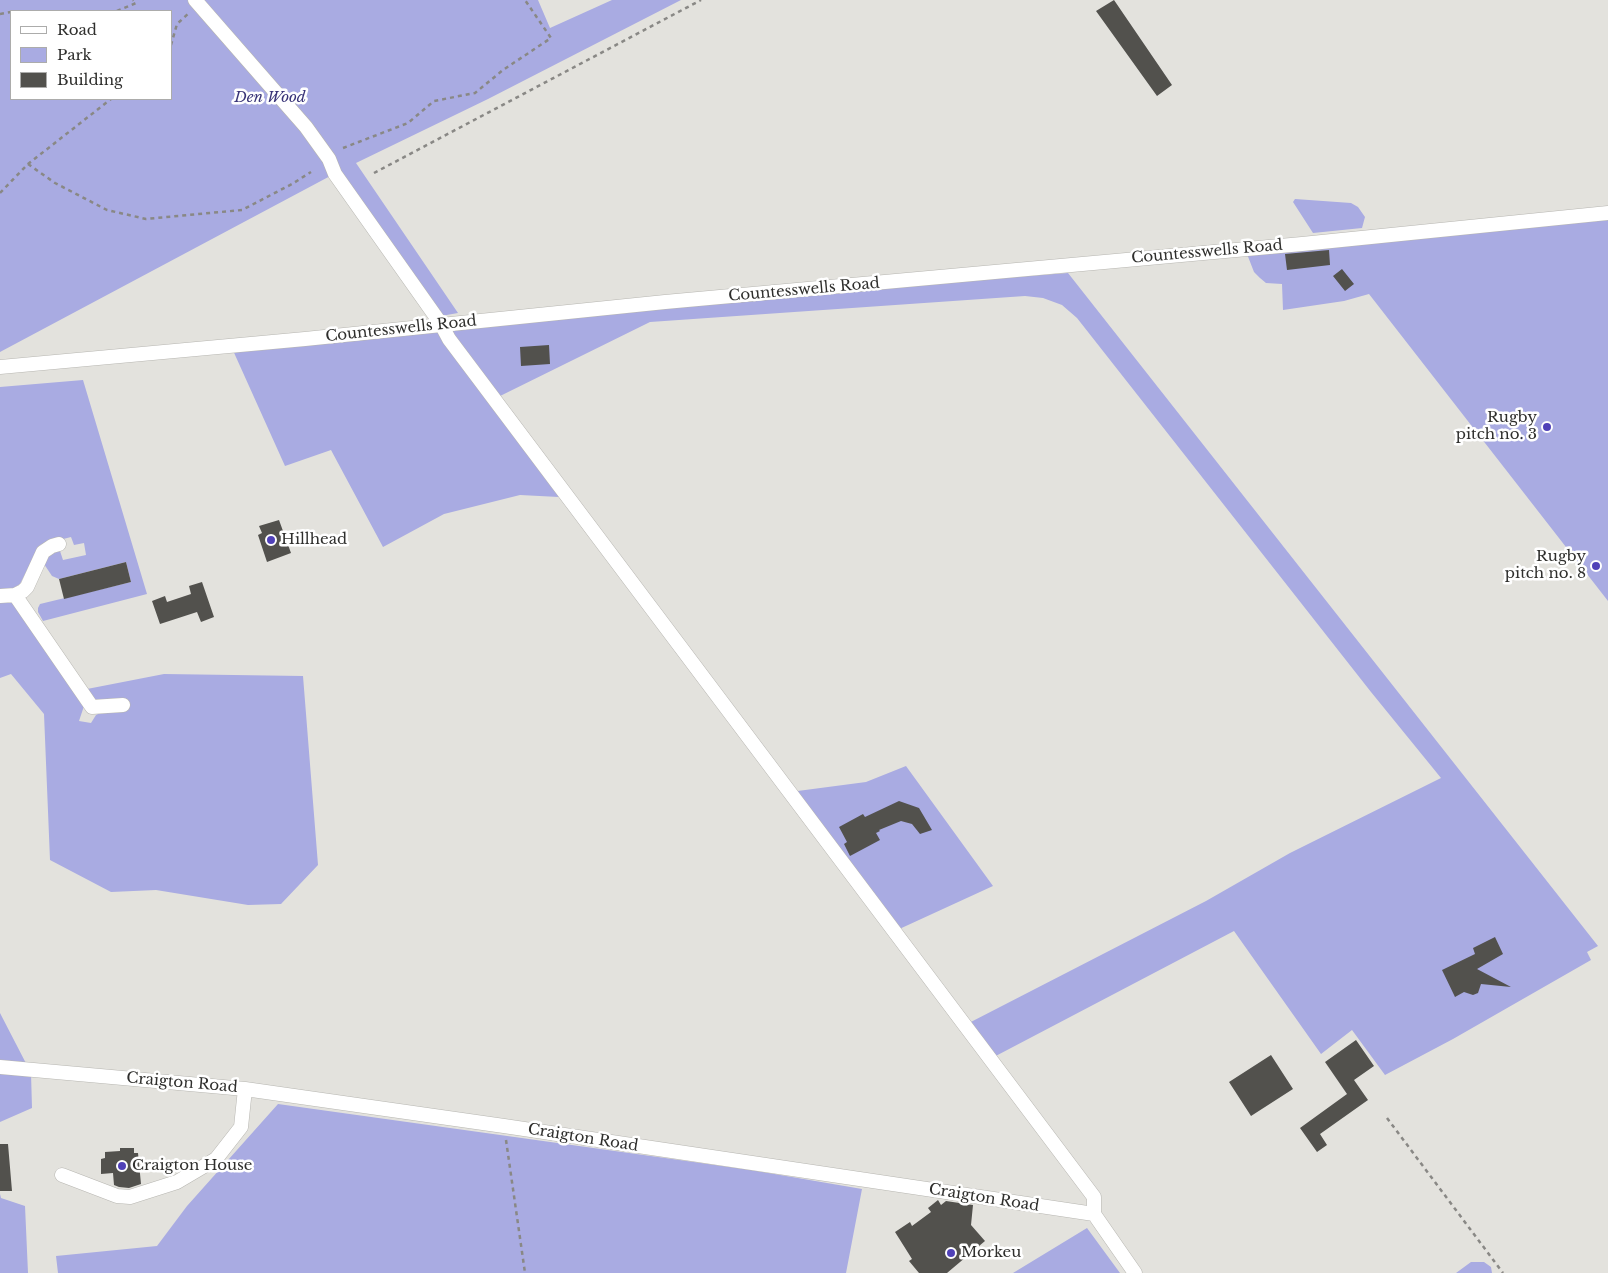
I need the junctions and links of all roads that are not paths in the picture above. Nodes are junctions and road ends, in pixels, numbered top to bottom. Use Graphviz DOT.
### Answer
graph roads {
  1 [pos="197,2"];
  2 [pos="1608,213"];
  3 [pos="441,324"];
  4 [pos="0,367"];
  5 [pos="59,544"];
  6 [pos="15,595"];
  7 [pos="0,596"];
  8 [pos="123,705"];
  9 [pos="0,1067"];
  10 [pos="245,1089"];
  11 [pos="62,1175"];
  12 [pos="1094,1214"];
  13 [pos="1135,1273"];
  1 -- 3 [label="street"];
  2 -- 3 [label="street, Countesswells Road"];
  3 -- 4 [label="street, Countesswells Road"];
  3 -- 12 [label="street"];
  5 -- 6 [label="street"];
  6 -- 7 [label="street"];
  6 -- 8 [label="street"];
  9 -- 10 [label="street, Craigton Road"];
  10 -- 11 [label="street"];
  10 -- 12 [label="street, Craigton Road"];
  12 -- 13 [label="street"];
}
